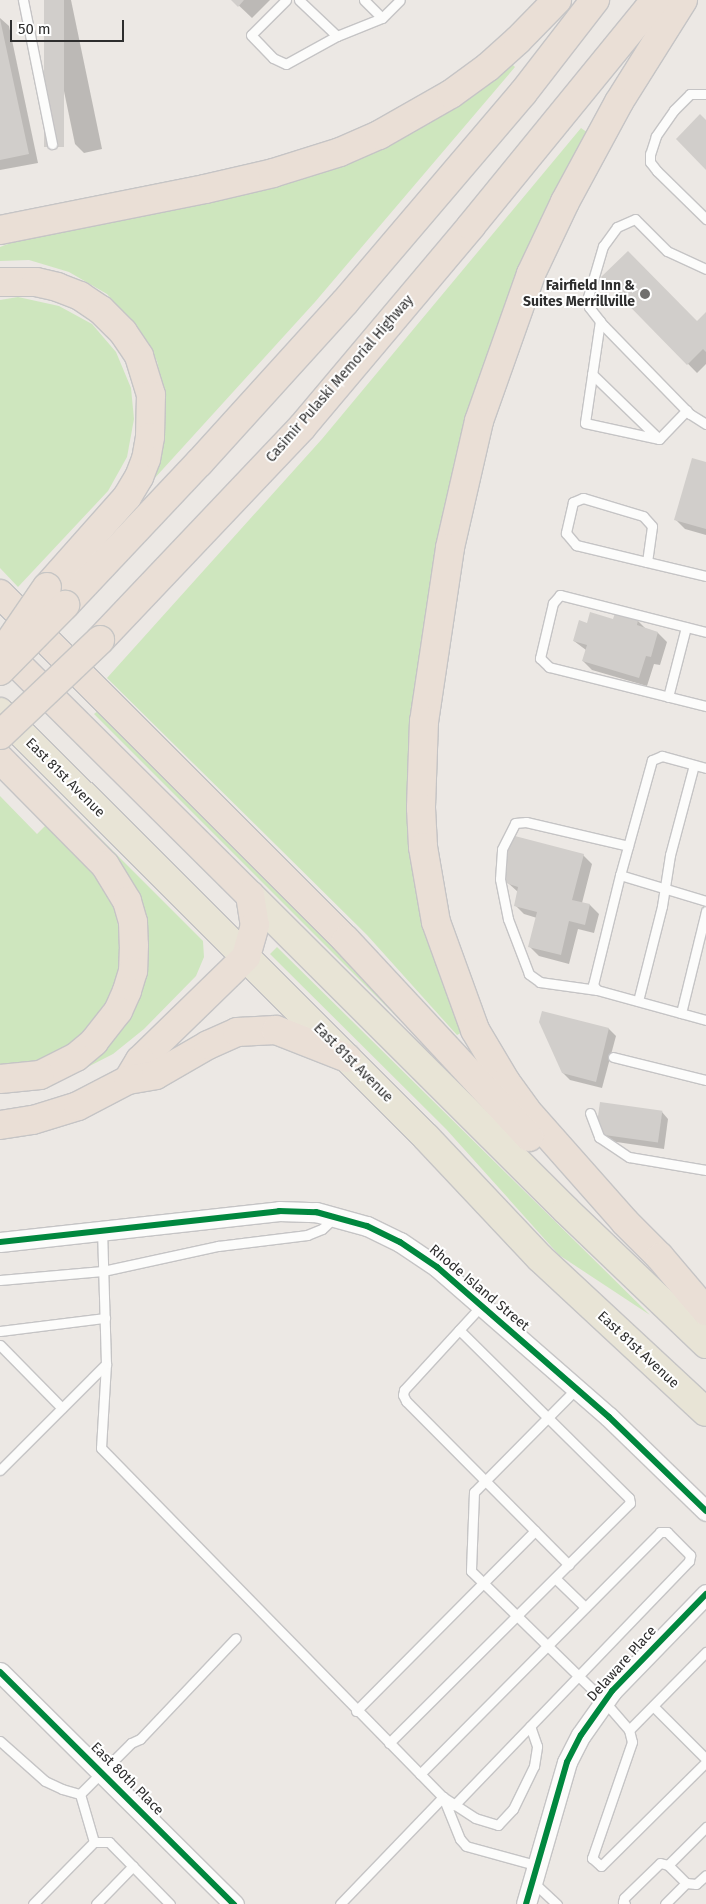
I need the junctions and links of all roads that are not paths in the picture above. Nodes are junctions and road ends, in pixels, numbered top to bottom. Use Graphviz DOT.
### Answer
graph roads {
  1 [pos="23,0"];
  2 [pos="299,0"];
  3 [pos="364,0"];
  4 [pos="400,0"];
  5 [pos="557,0"];
  6 [pos="594,0"];
  7 [pos="655,0"];
  8 [pos="683,0"];
  9 [pos="282,2"];
  10 [pos="382,18"];
  11 [pos="337,36"];
  12 [pos="706,94"];
  13 [pos="52,144"];
  14 [pos="706,219"];
  15 [pos="0,230"];
  16 [pos="706,269"];
  17 [pos="0,282"];
  18 [pos="600,322"];
  19 [pos="592,374"];
  20 [pos="687,410"];
  21 [pos="706,424"];
  22 [pos="659,439"];
  23 [pos="647,562"];
  24 [pos="706,576"];
  25 [pos="0,594"];
  26 [pos="56,596"];
  27 [pos="686,627"];
  28 [pos="706,632"];
  29 [pos="0,647"];
  30 [pos="0,656"];
  31 [pos="0,671"];
  32 [pos="668,697"];
  33 [pos="706,706"];
  34 [pos="5,723"];
  35 [pos="0,751"];
  36 [pos="0,759"];
  37 [pos="694,765"];
  38 [pos="706,768"];
  39 [pos="628,846"];
  40 [pos="620,875"];
  41 [pos="665,887"];
  42 [pos="250,895"];
  43 [pos="706,900"];
  44 [pos="706,911"];
  45 [pos="246,957"];
  46 [pos="597,990"];
  47 [pos="638,1001"];
  48 [pos="681,1013"];
  49 [pos="706,1020"];
  50 [pos="613,1057"];
  51 [pos="347,1058"];
  52 [pos="0,1079"];
  53 [pos="128,1080"];
  54 [pos="706,1080"];
  55 [pos="590,1113"];
  56 [pos="0,1125"];
  57 [pos="706,1170"];
  58 [pos="336,1217"];
  59 [pos="625,1222"];
  60 [pos="102,1231"];
  61 [pos="0,1242"];
  62 [pos="103,1271"];
  63 [pos="0,1280"];
  64 [pos="482,1306"];
  65 [pos="706,1311"];
  66 [pos="105,1318"];
  67 [pos="459,1330"];
  68 [pos="0,1331"];
  69 [pos="706,1344"];
  70 [pos="0,1345"];
  71 [pos="106,1364"];
  72 [pos="576,1389"];
  73 [pos="62,1408"];
  74 [pos="706,1412"];
  75 [pos="548,1417"];
  76 [pos="0,1470"];
  77 [pos="486,1480"];
  78 [pos="706,1511"];
  79 [pos="535,1531"];
  80 [pos="569,1564"];
  81 [pos="555,1578"];
  82 [pos="483,1583"];
  83 [pos="706,1594"];
  84 [pos="585,1608"];
  85 [pos="517,1617"];
  86 [pos="236,1638"];
  87 [pos="547,1646"];
  88 [pos="706,1652"];
  89 [pos="0,1672"];
  90 [pos="579,1677"];
  91 [pos="604,1701"];
  92 [pos="653,1706"];
  93 [pos="356,1711"];
  94 [pos="530,1726"];
  95 [pos="629,1730"];
  96 [pos="0,1741"];
  97 [pos="389,1743"];
  98 [pos="706,1760"];
  99 [pos="102,1771"];
  100 [pos="420,1774"];
  101 [pos="80,1794"];
  102 [pos="443,1797"];
  103 [pos="454,1805"];
  104 [pos="706,1827"];
  105 [pos="94,1842"];
  106 [pos="668,1865"];
  107 [pos="133,1866"];
  108 [pos="536,1874"];
  109 [pos="706,1875"];
  110 [pos="686,1883"];
  111 [pos="625,1901"];
  112 [pos="164,1902"];
  113 [pos="34,1904"];
  114 [pos="96,1904"];
  115 [pos="234,1904"];
  116 [pos="340,1904"];
  117 [pos="526,1904"];
  118 [pos="557,1904"];
  119 [pos="665,1904"];
  1 -- 13 [label="lane"];
  2 -- 11 [label="lane"];
  3 -- 10 [label="lane"];
  4 -- 10 [label="lane"];
  5 -- 15 [label="highway"];
  6 -- 26 [label="highway"];
  7 -- 34 [label="highway, Casimir Pulaski Memorial Highway, bridge"];
  8 -- 59 [label="highway"];
  9 -- 11 [label="lane"];
  10 -- 11 [label="lane"];
  12 -- 14 [label="lane"];
  16 -- 18 [label="lane"];
  17 -- 26 [label="highway"];
  18 -- 19 [label="lane"];
  18 -- 20 [label="lane"];
  19 -- 22 [label="lane"];
  19 -- 22 [label="lane"];
  20 -- 21 [label="lane"];
  20 -- 22 [label="lane"];
  23 -- 23 [label="lane"];
  23 -- 24 [label="lane"];
  25 -- 59 [label="highway"];
  26 -- 30 [label="highway, bridge"];
  26 -- 31 [label="highway, bridge"];
  27 -- 28 [label="lane"];
  27 -- 32 [label="lane"];
  27 -- 32 [label="lane"];
  29 -- 42 [label="highway"];
  32 -- 33 [label="lane"];
  34 -- 35 [label="highway"];
  34 -- 45 [label="main road, East 81st Avenue"];
  36 -- 52 [label="highway"];
  37 -- 38 [label="lane"];
  37 -- 39 [label="lane"];
  37 -- 41 [label="lane"];
  39 -- 40 [label="lane"];
  39 -- 46 [label="lane"];
  40 -- 41 [label="lane"];
  40 -- 46 [label="lane"];
  41 -- 43 [label="lane"];
  41 -- 47 [label="lane"];
  42 -- 45 [label="highway"];
  42 -- 69 [label="main road"];
  44 -- 48 [label="lane"];
  45 -- 51 [label="main road, East 81st Avenue"];
  45 -- 53 [label="highway"];
  46 -- 47 [label="lane"];
  47 -- 48 [label="lane"];
  48 -- 49 [label="lane"];
  50 -- 54 [label="lane"];
  51 -- 53 [label="highway"];
  51 -- 74 [label="main road, East 81st Avenue"];
  53 -- 56 [label="highway"];
  55 -- 57 [label="lane"];
  58 -- 60 [label="street, Rhode Island Street"];
  58 -- 62 [label="lane"];
  58 -- 64 [label="street, Rhode Island Street"];
  59 -- 65 [label="highway"];
  60 -- 61 [label="street, Rhode Island Street"];
  60 -- 62 [label="lane"];
  62 -- 63 [label="lane"];
  62 -- 66 [label="lane"];
  64 -- 67 [label="lane"];
  64 -- 72 [label="street, Rhode Island Street"];
  66 -- 68 [label="lane"];
  66 -- 71 [label="lane"];
  67 -- 75 [label="lane"];
  67 -- 77 [label="lane"];
  70 -- 73 [label="lane"];
  71 -- 73 [label="lane"];
  71 -- 93 [label="lane"];
  72 -- 75 [label="lane"];
  72 -- 78 [label="street, Rhode Island Street"];
  73 -- 76 [label="lane"];
  75 -- 77 [label="lane"];
  75 -- 80 [label="lane"];
  77 -- 79 [label="lane"];
  77 -- 82 [label="lane"];
  79 -- 80 [label="lane"];
  79 -- 82 [label="lane"];
  80 -- 81 [label="lane"];
  81 -- 84 [label="lane"];
  81 -- 85 [label="lane"];
  82 -- 85 [label="lane"];
  82 -- 93 [label="lane"];
  83 -- 91 [label="street, Delaware Place"];
  84 -- 87 [label="lane"];
  84 -- 90 [label="lane"];
  85 -- 87 [label="lane"];
  85 -- 97 [label="lane"];
  86 -- 99 [label="lane"];
  87 -- 90 [label="lane"];
  87 -- 100 [label="lane"];
  88 -- 92 [label="lane"];
  89 -- 99 [label="street, East 80th Place"];
  90 -- 91 [label="lane"];
  90 -- 94 [label="lane"];
  91 -- 95 [label="lane"];
  91 -- 108 [label="street, Delaware Place"];
  92 -- 95 [label="lane"];
  92 -- 98 [label="lane"];
  93 -- 97 [label="lane"];
  94 -- 103 [label="lane"];
  94 -- 103 [label="lane"];
  95 -- 98 [label="lane"];
  96 -- 101 [label="lane"];
  97 -- 100 [label="lane"];
  99 -- 101 [label="lane"];
  99 -- 115 [label="street, East 80th Place"];
  100 -- 102 [label="lane"];
  101 -- 105 [label="lane"];
  102 -- 103 [label="lane"];
  102 -- 108 [label="lane"];
  102 -- 116 [label="lane"];
  104 -- 106 [label="lane"];
  105 -- 107 [label="lane"];
  105 -- 113 [label="lane"];
  106 -- 110 [label="lane"];
  106 -- 111 [label="lane"];
  107 -- 112 [label="lane"];
  107 -- 114 [label="lane"];
  108 -- 117 [label="street, Delaware Place"];
  108 -- 118 [label="lane"];
  109 -- 110 [label="lane"];
  110 -- 119 [label="lane"];
}
